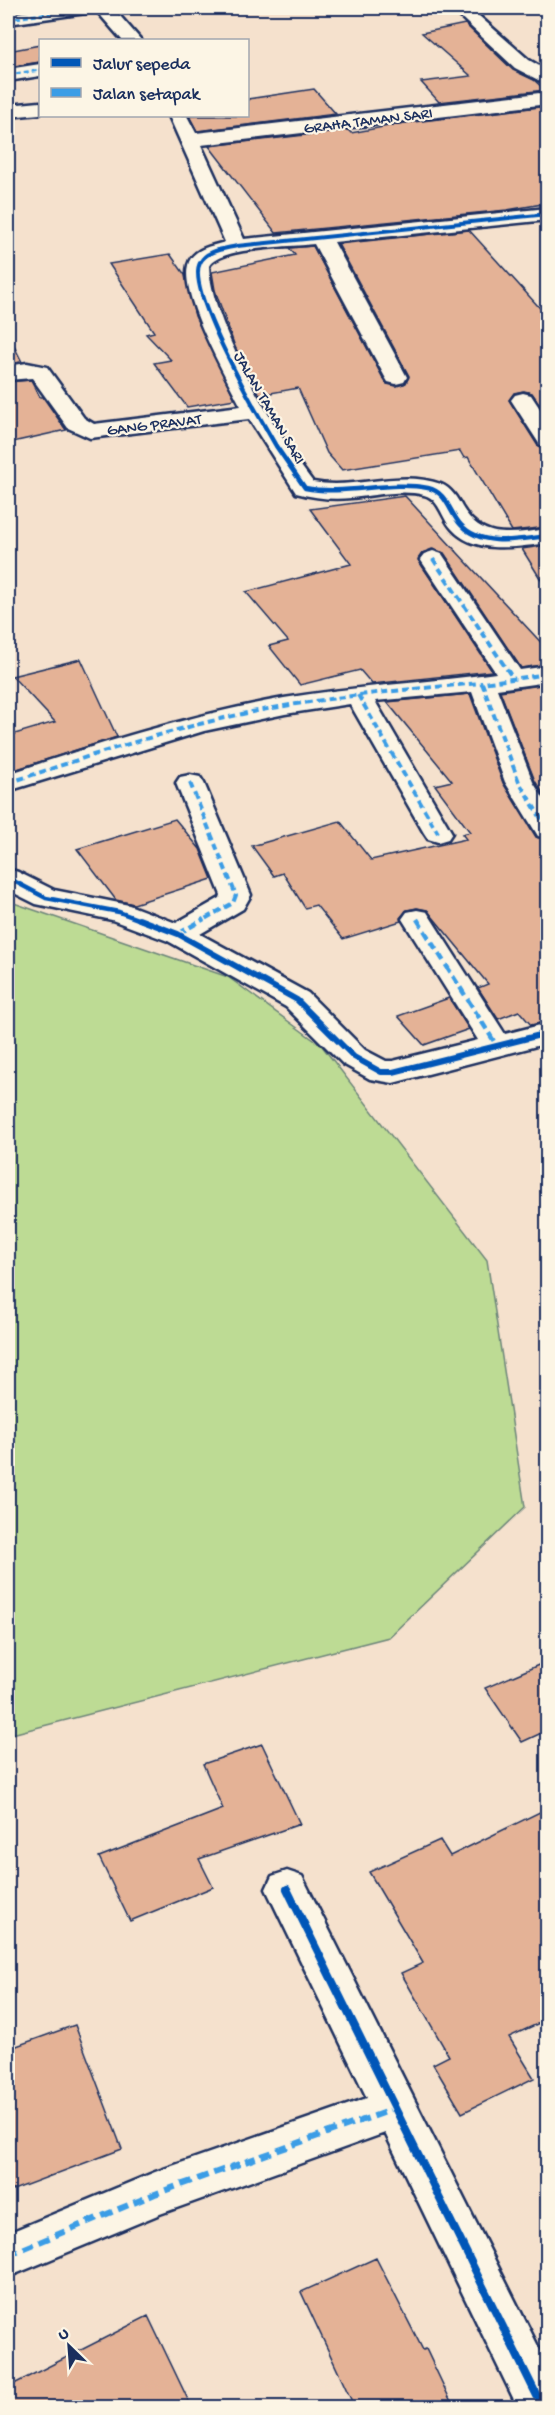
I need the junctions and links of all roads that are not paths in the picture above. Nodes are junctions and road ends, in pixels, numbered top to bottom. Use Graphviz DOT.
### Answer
graph roads {
  1 [pos="86,8"];
  2 [pos="103,8"];
  3 [pos="460,8"];
  4 [pos="8,19"];
  5 [pos="131,39"];
  6 [pos="39,70"];
  7 [pos="8,75"];
  8 [pos="548,79"];
  9 [pos="548,98"];
  10 [pos="39,108"];
  11 [pos="8,111"];
  12 [pos="178,117"];
  13 [pos="189,140"];
  14 [pos="548,214"];
  15 [pos="321,238"];
  16 [pos="237,246"];
  17 [pos="8,373"];
  18 [pos="396,377"];
  19 [pos="523,400"];
  20 [pos="256,411"];
  21 [pos="548,440"];
  22 [pos="548,536"];
  23 [pos="433,559"];
  24 [pos="548,674"];
  25 [pos="514,680"];
  26 [pos="482,683"];
  27 [pos="358,695"];
  28 [pos="8,783"];
  29 [pos="190,783"];
  30 [pos="548,830"];
  31 [pos="438,833"];
  32 [pos="8,878"];
  33 [pos="417,918"];
  34 [pos="178,934"];
  35 [pos="548,1033"];
  36 [pos="497,1046"];
  37 [pos="287,1889"];
  38 [pos="394,2109"];
  39 [pos="8,2255"];
  40 [pos="543,2408"];
  1 -- 4 [label="street"];
  2 -- 5 [label="street"];
  3 -- 8 [label="street"];
  6 -- 7 [label="street"];
  9 -- 13 [label="street, GRAHA TAMAN SARI"];
  10 -- 11 [label="street"];
  12 -- 13 [label="street"];
  13 -- 16 [label="street"];
  14 -- 15 [label="street"];
  15 -- 16 [label="street"];
  15 -- 18 [label="street"];
  16 -- 20 [label="street, JALAN TAMAN SARI"];
  17 -- 20 [label="street, GANG PRAVAT"];
  19 -- 21 [label="street"];
  20 -- 22 [label="street, JALAN TAMAN SARI"];
  23 -- 25 [label="street"];
  24 -- 25 [label="street"];
  25 -- 26 [label="street"];
  26 -- 27 [label="street"];
  26 -- 30 [label="street"];
  27 -- 28 [label="street"];
  27 -- 31 [label="street"];
  29 -- 34 [label="street"];
  32 -- 34 [label="street"];
  33 -- 36 [label="street"];
  34 -- 36 [label="street"];
  35 -- 36 [label="street"];
  37 -- 38 [label="street"];
  38 -- 39 [label="street"];
  38 -- 40 [label="street"];
}
